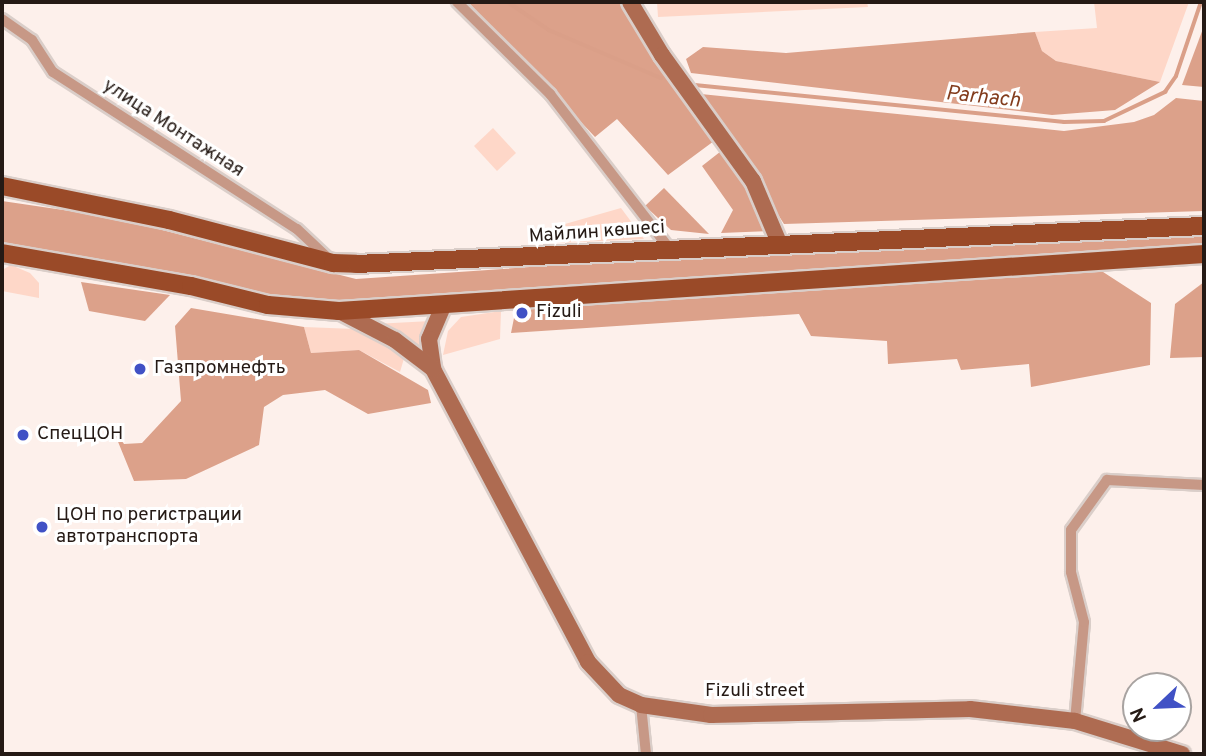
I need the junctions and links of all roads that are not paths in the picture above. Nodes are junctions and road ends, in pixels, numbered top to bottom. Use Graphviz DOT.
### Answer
graph roads {
  1 [pos="457,2"];
  2 [pos="630,2"];
  3 [pos="2,19"];
  4 [pos="2,186"];
  5 [pos="1204,226"];
  6 [pos="780,245"];
  7 [pos="670,249"];
  8 [pos="2,253"];
  9 [pos="1204,254"];
  10 [pos="333,264"];
  11 [pos="443,304"];
  12 [pos="339,312"];
  13 [pos="433,369"];
  14 [pos="1204,485"];
  15 [pos="641,705"];
  16 [pos="1075,721"];
  17 [pos="646,754"];
  18 [pos="1182,754"];
  1 -- 7 [label="street"];
  2 -- 6 [label="street"];
  3 -- 10 [label="street, улица Монтажная"];
  4 -- 10 [label="main road, Майлин көшесі"];
  5 -- 6 [label="main road, Майлин көшесі"];
  6 -- 7 [label="main road, Майлин көшесі"];
  7 -- 10 [label="main road, Майлин көшесі"];
  8 -- 12 [label="main road"];
  9 -- 11 [label="main road"];
  11 -- 12 [label="main road"];
  11 -- 13 [label="street"];
  12 -- 13 [label="street"];
  13 -- 15 [label="street, Fizuli street"];
  14 -- 16 [label="street"];
  15 -- 16 [label="street, Fizuli street"];
  15 -- 17 [label="street"];
  16 -- 18 [label="street, Fizuli street"];
}
